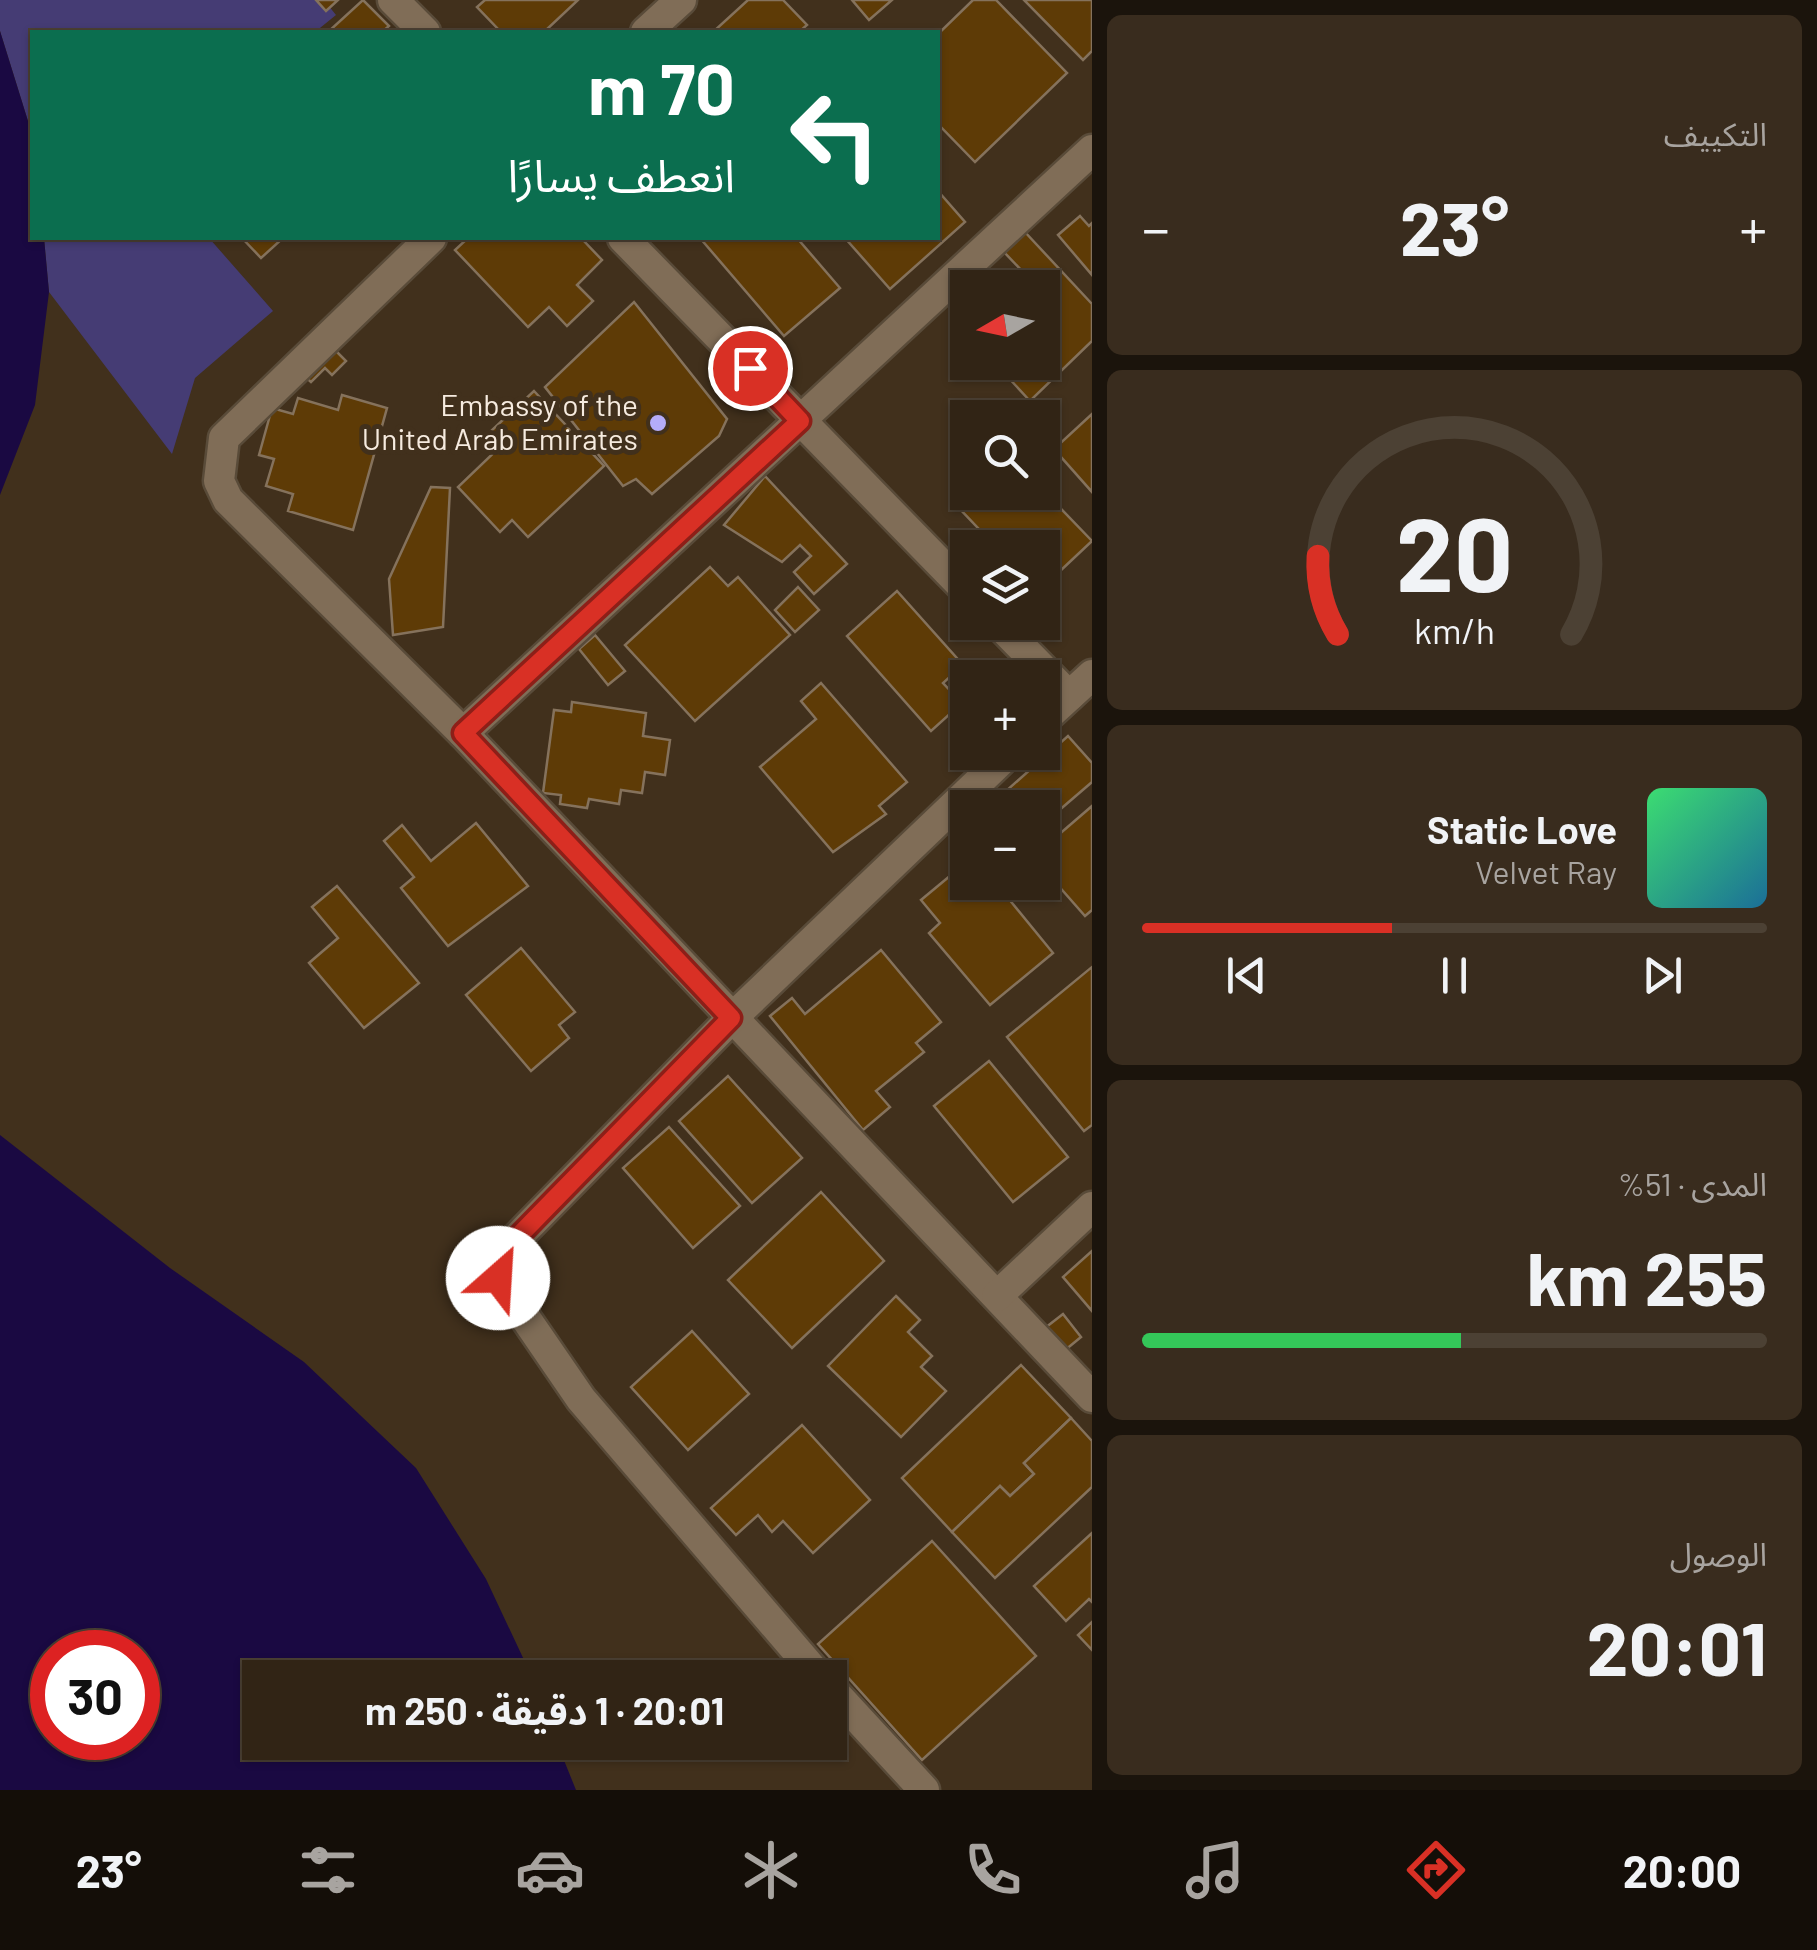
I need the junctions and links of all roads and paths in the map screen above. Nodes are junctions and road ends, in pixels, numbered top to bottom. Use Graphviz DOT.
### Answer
graph roads {
  1 [pos="393,0"];
  2 [pos="680,0"];
  3 [pos="423,30"];
  4 [pos="648,30"];
  5 [pos="1092,150"];
  6 [pos="428,240"];
  7 [pos="625,240"];
  8 [pos="800,421"];
  9 [pos="950,574"];
  10 [pos="1014,640"];
  11 [pos="1092,675"];
  12 [pos="1068,696"];
  13 [pos="1060,704"];
  14 [pos="463,733"];
  15 [pos="991,770"];
  16 [pos="731,1018"];
  17 [pos="1092,1208"];
  18 [pos="997,1296"];
  19 [pos="1092,1397"];
  20 [pos="805,1660"];
  21 [pos="847,1706"];
  22 [pos="924,1790"];
  1 -- 3 [label="street"];
  2 -- 4 [label="street"];
  5 -- 8 [label="street"];
  6 -- 14 [label="street"];
  7 -- 8 [label="street"];
  8 -- 9 [label="street"];
  8 -- 14 [label="street"];
  10 -- 12 [label="street"];
  11 -- 12 [label="street"];
  12 -- 13 [label="street"];
  14 -- 16 [label="street"];
  15 -- 16 [label="street"];
  16 -- 18 [label="street"];
  16 -- 20 [label="street"];
  17 -- 18 [label="street"];
  18 -- 19 [label="street"];
  21 -- 22 [label="street"];
}
